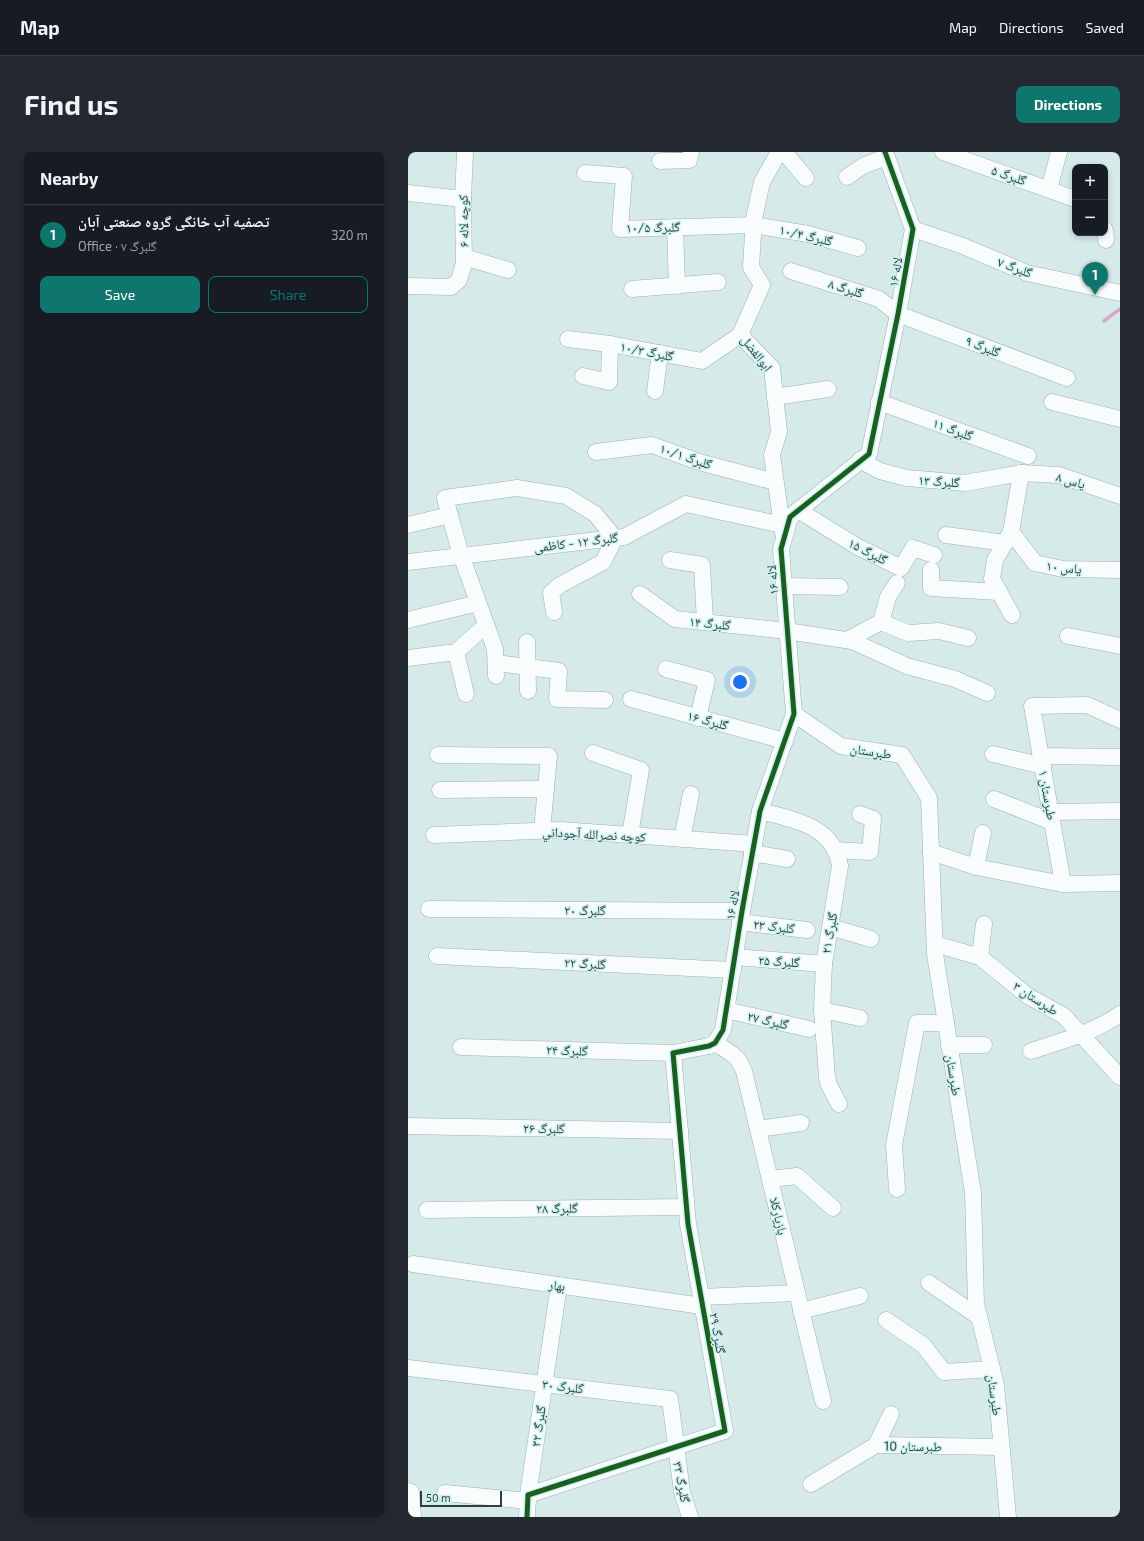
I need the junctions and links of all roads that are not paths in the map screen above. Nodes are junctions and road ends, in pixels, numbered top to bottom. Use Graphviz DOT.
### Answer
graph roads {
  1 [pos="464,152"];
  2 [pos="691,152"];
  3 [pos="779,152"];
  4 [pos="784,152"];
  5 [pos="943,152"];
  6 [pos="1059,152"];
  7 [pos="886,154"];
  8 [pos="660,161"];
  9 [pos="585,173"];
  10 [pos="847,177"];
  11 [pos="806,178"];
  12 [pos="1049,189"];
  13 [pos="408,193"];
  14 [pos="463,198"];
  15 [pos="1072,198"];
  16 [pos="754,225"];
  17 [pos="675,227"];
  18 [pos="913,229"];
  19 [pos="858,248"];
  20 [pos="464,257"];
  21 [pos="508,270"];
  22 [pos="791,271"];
  23 [pos="718,282"];
  24 [pos="408,286"];
  25 [pos="677,286"];
  26 [pos="632,289"];
  27 [pos="1120,293"];
  28 [pos="898,314"];
  29 [pos="740,334"];
  30 [pos="568,339"];
  31 [pos="610,344"];
  32 [pos="660,353"];
  33 [pos="583,376"];
  34 [pos="1067,378"];
  35 [pos="828,389"];
  36 [pos="655,391"];
  37 [pos="775,397"];
  38 [pos="879,402"];
  39 [pos="1052,402"];
  40 [pos="1120,419"];
  41 [pos="596,452"];
  42 [pos="1028,456"];
  43 [pos="860,460"];
  44 [pos="1021,473"];
  45 [pos="775,482"];
  46 [pos="1120,496"];
  47 [pos="798,510"];
  48 [pos="450,515"];
  49 [pos="408,525"];
  50 [pos="782,532"];
  51 [pos="946,535"];
  52 [pos="1008,537"];
  53 [pos="616,538"];
  54 [pos="461,556"];
  55 [pos="670,560"];
  56 [pos="408,562"];
  57 [pos="1120,570"];
  58 [pos="897,583"];
  59 [pos="784,586"];
  60 [pos="840,587"];
  61 [pos="999,592"];
  62 [pos="640,594"];
  63 [pos="478,603"];
  64 [pos="554,612"];
  65 [pos="1012,615"];
  66 [pos="408,620"];
  67 [pos="705,622"];
  68 [pos="881,622"];
  69 [pos="486,624"];
  70 [pos="787,631"];
  71 [pos="1068,636"];
  72 [pos="968,638"];
  73 [pos="847,640"];
  74 [pos="527,642"];
  75 [pos="1120,646"];
  76 [pos="456,652"];
  77 [pos="408,658"];
  78 [pos="528,668"];
  79 [pos="666,669"];
  80 [pos="528,691"];
  81 [pos="988,693"];
  82 [pos="466,694"];
  83 [pos="631,699"];
  84 [pos="605,700"];
  85 [pos="794,714"];
  86 [pos="698,718"];
  87 [pos="1120,720"];
  88 [pos="785,741"];
  89 [pos="593,753"];
  90 [pos="993,754"];
  91 [pos="438,755"];
  92 [pos="1120,757"];
  93 [pos="1042,761"];
  94 [pos="546,789"];
  95 [pos="440,790"];
  96 [pos="691,794"];
  97 [pos="994,798"];
  98 [pos="760,811"];
  99 [pos="1120,811"];
  100 [pos="860,814"];
  101 [pos="1052,817"];
  102 [pos="542,830"];
  103 [pos="983,833"];
  104 [pos="434,835"];
  105 [pos="630,835"];
  106 [pos="682,839"];
  107 [pos="753,848"];
  108 [pos="835,850"];
  109 [pos="931,852"];
  110 [pos="787,859"];
  111 [pos="976,867"];
  112 [pos="1120,883"];
  113 [pos="1063,884"];
  114 [pos="429,909"];
  115 [pos="741,916"];
  116 [pos="984,924"];
  117 [pos="830,928"];
  118 [pos="807,930"];
  119 [pos="871,939"];
  120 [pos="935,944"];
  121 [pos="437,956"];
  122 [pos="980,957"];
  123 [pos="734,964"];
  124 [pos="824,964"];
  125 [pos="726,1010"];
  126 [pos="822,1010"];
  127 [pos="1120,1014"];
  128 [pos="860,1018"];
  129 [pos="946,1024"];
  130 [pos="810,1029"];
  131 [pos="1081,1035"];
  132 [pos="715,1043"];
  133 [pos="949,1045"];
  134 [pos="984,1045"];
  135 [pos="460,1047"];
  136 [pos="1031,1051"];
  137 [pos="673,1053"];
  138 [pos="1120,1077"];
  139 [pos="839,1104"];
  140 [pos="801,1123"];
  141 [pos="408,1126"];
  142 [pos="758,1129"];
  143 [pos="680,1131"];
  144 [pos="770,1179"];
  145 [pos="898,1189"];
  146 [pos="686,1207"];
  147 [pos="833,1208"];
  148 [pos="427,1210"];
  149 [pos="413,1264"];
  150 [pos="929,1283"];
  151 [pos="559,1285"];
  152 [pos="797,1292"];
  153 [pos="860,1296"];
  154 [pos="702,1301"];
  155 [pos="801,1311"];
  156 [pos="979,1317"];
  157 [pos="886,1320"];
  158 [pos="408,1368"];
  159 [pos="992,1369"];
  160 [pos="544,1384"];
  161 [pos="823,1401"];
  162 [pos="891,1414"];
  163 [pos="876,1445"];
  164 [pos="676,1447"];
  165 [pos="1002,1447"];
  166 [pos="811,1484"];
  167 [pos="408,1491"];
  168 [pos="445,1493"];
  169 [pos="528,1504"];
  170 [pos="413,1517"];
  171 [pos="690,1517"];
  172 [pos="1008,1517"];
  1 -- 14 [label="street, کوچه لاله ۶"];
  2 -- 8 [label="street"];
  3 -- 16 [label="street, ابوالفضل"];
  4 -- 11 [label="street"];
  5 -- 12 [label="street, گلبرگ ۵"];
  6 -- 12 [label="street"];
  7 -- 10 [label="street"];
  7 -- 18 [label="street"];
  9 -- 17 [label="street, گلبرگ ۱۰/۵"];
  12 -- 15 [label="street, گلبرگ ۵"];
  13 -- 14 [label="street"];
  14 -- 20 [label="street, کوچه لاله ۶"];
  16 -- 17 [label="street, گلبرگ ۱۰/۵"];
  16 -- 19 [label="street, گلبرگ ۱۰/۴"];
  16 -- 29 [label="street, ابوالفضل"];
  17 -- 25 [label="street"];
  18 -- 27 [label="street, گلبرگ ۷"];
  18 -- 28 [label="street, لاله ۱۶"];
  20 -- 21 [label="street"];
  20 -- 24 [label="street, کوچه لاله ۶"];
  22 -- 28 [label="street, گلبرگ ۸"];
  23 -- 25 [label="street"];
  25 -- 26 [label="street"];
  28 -- 34 [label="street, گلبرگ ۹"];
  28 -- 38 [label="street, لاله ۱۶"];
  29 -- 32 [label="street, گلبرگ ۱۰/۳"];
  29 -- 37 [label="street, ابوالفضل"];
  30 -- 31 [label="street"];
  31 -- 32 [label="street, گلبرگ ۱۰/۳"];
  31 -- 33 [label="street, گلبرگ ۱۰/۳"];
  32 -- 36 [label="street"];
  35 -- 37 [label="street"];
  37 -- 45 [label="street, ابوالفضل"];
  38 -- 42 [label="street, گلبرگ ۱۱"];
  38 -- 43 [label="street, لاله ۱۶"];
  39 -- 40 [label="street"];
  41 -- 45 [label="street, گلبرگ ۱۰/۱"];
  43 -- 44 [label="street, گلبرگ ۱۳"];
  43 -- 47 [label="street, لاله ۱۶"];
  44 -- 46 [label="street, یاس ۸"];
  44 -- 52 [label="street"];
  45 -- 50 [label="street, ابوالفضل"];
  47 -- 50 [label="street, لاله ۱۶"];
  47 -- 61 [label="street, گلبرگ ۱۵"];
  48 -- 49 [label="street"];
  48 -- 53 [label="street"];
  48 -- 54 [label="street"];
  50 -- 53 [label="street, گلبرگ ۱۲ - کاظمی"];
  50 -- 59 [label="street, لاله ۱۶"];
  51 -- 52 [label="street"];
  52 -- 57 [label="street, یاس ۱۰"];
  52 -- 61 [label="street"];
  53 -- 54 [label="street, گلبرگ ۱۲ - کاظمی"];
  53 -- 64 [label="street"];
  54 -- 56 [label="street, گلبرگ ۱۲ - کاظمی"];
  54 -- 63 [label="street"];
  55 -- 67 [label="street"];
  58 -- 68 [label="street"];
  59 -- 60 [label="street"];
  59 -- 70 [label="street, لاله ۱۶"];
  61 -- 65 [label="street"];
  62 -- 67 [label="street, گلبرگ ۱۴"];
  63 -- 66 [label="street"];
  63 -- 69 [label="street"];
  67 -- 70 [label="street, گلبرگ ۱۴"];
  68 -- 72 [label="street"];
  68 -- 73 [label="street"];
  69 -- 76 [label="street"];
  69 -- 78 [label="street"];
  70 -- 73 [label="street, گلبرگ ۱۴"];
  70 -- 85 [label="street, لاله ۱۶"];
  71 -- 75 [label="street"];
  73 -- 81 [label="street, گلبرگ ۱۴"];
  74 -- 78 [label="street"];
  76 -- 77 [label="street"];
  76 -- 82 [label="street"];
  78 -- 80 [label="street"];
  78 -- 84 [label="street"];
  79 -- 86 [label="street"];
  83 -- 86 [label="street, گلبرگ ۱۶"];
  85 -- 88 [label="street, لاله ۱۶"];
  85 -- 109 [label="street, طبرستان"];
  86 -- 88 [label="street, گلبرگ ۱۶"];
  87 -- 93 [label="street, طبرستان ۱"];
  88 -- 98 [label="street, لاله ۱۶"];
  89 -- 105 [label="street"];
  90 -- 93 [label="street"];
  91 -- 94 [label="street"];
  92 -- 93 [label="street"];
  93 -- 101 [label="street, طبرستان ۱"];
  94 -- 95 [label="street"];
  94 -- 102 [label="street"];
  96 -- 106 [label="street"];
  97 -- 101 [label="street"];
  98 -- 107 [label="street, لاله ۱۶"];
  98 -- 108 [label="street, گلبرگ ۲۱"];
  99 -- 101 [label="street"];
  100 -- 108 [label="street"];
  101 -- 113 [label="street, طبرستان ۱"];
  102 -- 104 [label="street, كوچه نصرالله آجوداني"];
  102 -- 105 [label="street, كوچه نصرالله آجوداني"];
  103 -- 111 [label="street"];
  105 -- 106 [label="street, كوچه نصرالله آجوداني"];
  106 -- 107 [label="street, كوچه نصرالله آجوداني"];
  107 -- 110 [label="street, كوچه نصرالله آجوداني"];
  107 -- 115 [label="street, لاله ۱۶"];
  108 -- 117 [label="street, گلبرگ ۲۱"];
  109 -- 111 [label="street"];
  109 -- 120 [label="street, طبرستان"];
  111 -- 113 [label="street"];
  112 -- 113 [label="street"];
  114 -- 115 [label="street, گلبرگ ۲۰"];
  115 -- 118 [label="street, گلبرگ ۲۳"];
  115 -- 123 [label="street, لاله ۱۶"];
  116 -- 122 [label="street"];
  117 -- 119 [label="street"];
  117 -- 124 [label="street, گلبرگ ۲۱"];
  120 -- 122 [label="street, طبرستان ۳"];
  120 -- 129 [label="street, طبرستان"];
  121 -- 123 [label="street, گلبرگ ۲۲"];
  122 -- 131 [label="street, طبرستان ۳"];
  123 -- 124 [label="street, گلبرگ ۲۵"];
  123 -- 125 [label="street, لاله ۱۶"];
  124 -- 126 [label="street, گلبرگ ۲۱"];
  125 -- 130 [label="street, گلبرگ ۲۷"];
  125 -- 132 [label="street, لاله ۱۶"];
  126 -- 128 [label="street"];
  126 -- 139 [label="street, گلبرگ ۲۱"];
  127 -- 131 [label="street"];
  129 -- 133 [label="street, طبرستان"];
  129 -- 145 [label="street"];
  131 -- 136 [label="street"];
  131 -- 138 [label="street, طبرستان ۳"];
  132 -- 137 [label="street"];
  132 -- 142 [label="street, بازیارکلا"];
  133 -- 134 [label="street"];
  133 -- 156 [label="street, طبرستان"];
  135 -- 137 [label="street, گلبرگ ۲۴"];
  137 -- 143 [label="street, گلبرگ ۲۹"];
  140 -- 142 [label="street"];
  141 -- 143 [label="street, گلبرگ ۲۶"];
  142 -- 144 [label="street, بازیارکلا"];
  143 -- 146 [label="street, گلبرگ ۲۹"];
  144 -- 147 [label="street"];
  144 -- 152 [label="street, بازیارکلا"];
  146 -- 148 [label="street, گلبرگ ۲۸"];
  146 -- 154 [label="street, گلبرگ ۲۹"];
  149 -- 151 [label="street, بهار"];
  150 -- 156 [label="street"];
  151 -- 154 [label="street, بهار"];
  151 -- 160 [label="street, گلبرگ ۳۲"];
  152 -- 154 [label="street, بهار"];
  152 -- 155 [label="street, بازیارکلا"];
  153 -- 155 [label="street"];
  154 -- 164 [label="street, گلبرگ ۲۹"];
  155 -- 161 [label="street, بازیارکلا"];
  156 -- 159 [label="street, طبرستان"];
  157 -- 159 [label="street"];
  158 -- 160 [label="street, گلبرگ ۳۰"];
  159 -- 165 [label="street, طبرستان"];
  160 -- 164 [label="street, گلبرگ ۳۰"];
  160 -- 169 [label="street, گلبرگ ۳۲"];
  162 -- 163 [label="street"];
  163 -- 165 [label="street, طبرستان 10"];
  163 -- 166 [label="street, طبرستان 10"];
  164 -- 169 [label="street, گلبرگ ۲۹"];
  164 -- 171 [label="street, گلبرگ ۳۳"];
  165 -- 172 [label="street, طبرستان"];
  167 -- 170 [label="street"];
  168 -- 169 [label="street"];
}
